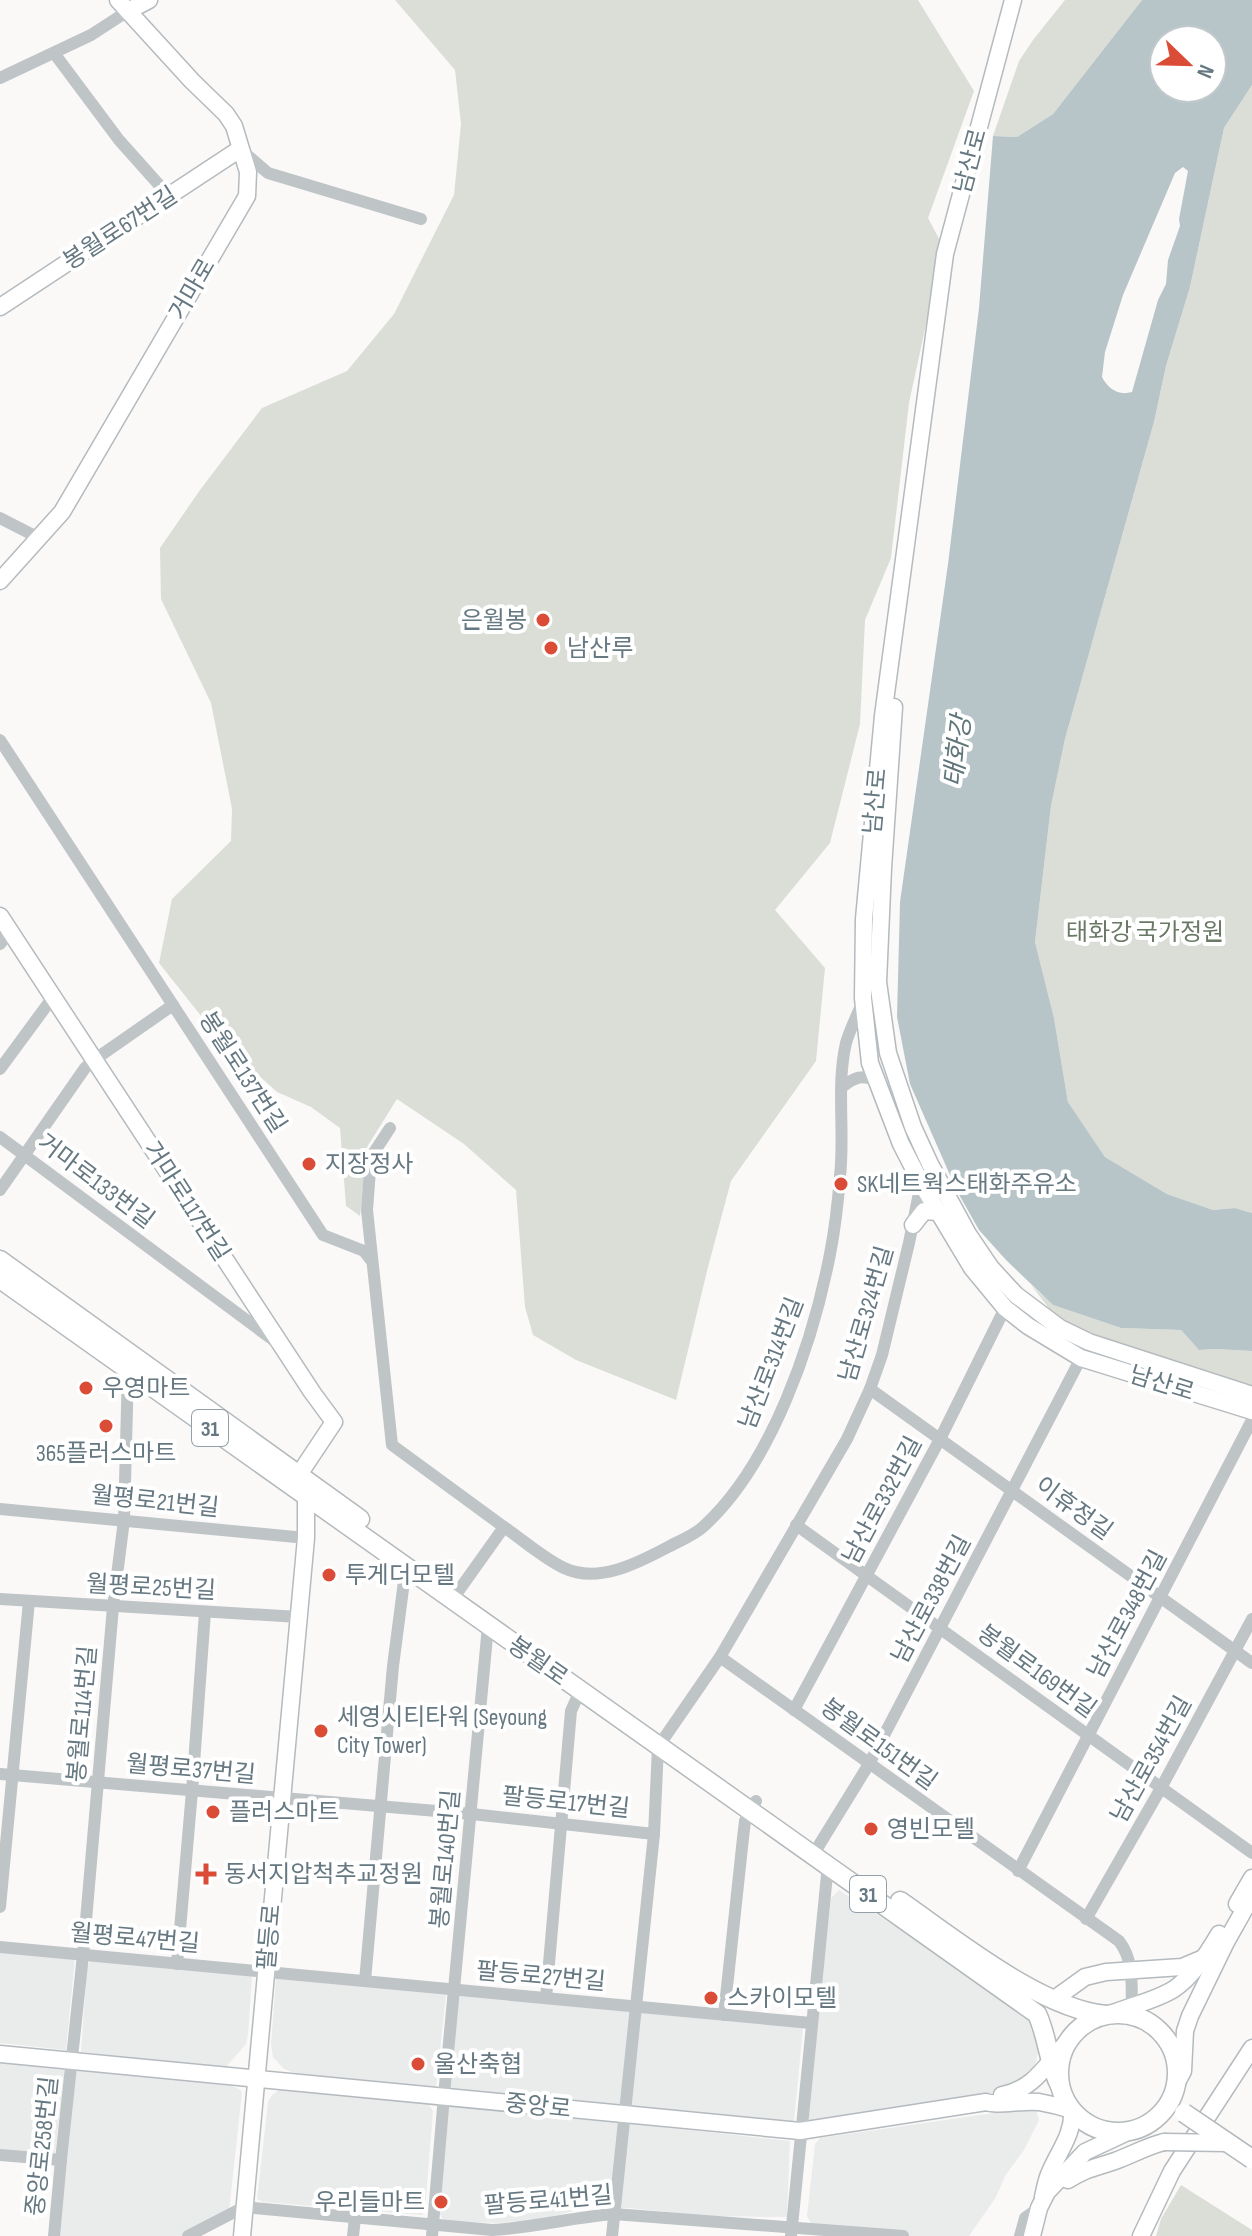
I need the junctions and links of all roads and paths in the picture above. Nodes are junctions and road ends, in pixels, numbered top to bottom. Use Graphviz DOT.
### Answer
graph roads {
  1 [pos="149,0"];
  2 [pos="1013,0"];
  3 [pos="1023,0"];
  4 [pos="123,5"];
  5 [pos="54,53"];
  6 [pos="0,78"];
  7 [pos="240,149"];
  8 [pos="169,196"];
  9 [pos="421,219"];
  10 [pos="0,307"];
  11 [pos="0,518"];
  12 [pos="39,538"];
  13 [pos="0,581"];
  14 [pos="0,740"];
  15 [pos="0,916"];
  16 [pos="5,938"];
  17 [pos="878,982"];
  18 [pos="53,997"];
  19 [pos="863,998"];
  20 [pos="173,1005"];
  21 [pos="94,1060"];
  22 [pos="0,1069"];
  23 [pos="877,1081"];
  24 [pos="842,1087"];
  25 [pos="390,1128"];
  26 [pos="0,1137"];
  27 [pos="24,1155"];
  28 [pos="921,1183"];
  29 [pos="0,1190"];
  30 [pos="938,1212"];
  31 [pos="913,1225"];
  32 [pos="0,1260"];
  33 [pos="371,1260"];
  34 [pos="0,1279"];
  35 [pos="1005,1308"];
  36 [pos="282,1346"];
  37 [pos="1081,1358"];
  38 [pos="128,1370"];
  39 [pos="870,1389"];
  40 [pos="1252,1395"];
  41 [pos="1252,1411"];
  42 [pos="1252,1420"];
  43 [pos="940,1439"];
  44 [pos="299,1485"];
  45 [pos="1013,1491"];
  46 [pos="0,1509"];
  47 [pos="124,1520"];
  48 [pos="504,1527"];
  49 [pos="793,1529"];
  50 [pos="306,1538"];
  51 [pos="406,1566"];
  52 [pos="866,1575"];
  53 [pos="455,1595"];
  54 [pos="1161,1598"];
  55 [pos="0,1599"];
  56 [pos="29,1601"];
  57 [pos="113,1607"];
  58 [pos="205,1612"];
  59 [pos="299,1617"];
  60 [pos="1252,1619"];
  61 [pos="488,1626"];
  62 [pos="940,1629"];
  63 [pos="1235,1651"];
  64 [pos="720,1657"];
  65 [pos="1252,1663"];
  66 [pos="580,1691"];
  67 [pos="794,1710"];
  68 [pos="1088,1735"];
  69 [pos="662,1743"];
  70 [pos="869,1764"];
  71 [pos="6,1774"];
  72 [pos="99,1783"];
  73 [pos="1161,1788"];
  74 [pos="192,1791"];
  75 [pos="282,1799"];
  76 [pos="381,1806"];
  77 [pos="753,1806"];
  78 [pos="472,1814"];
  79 [pos="563,1824"];
  80 [pos="654,1834"];
  81 [pos="1252,1853"];
  82 [pos="820,1855"];
  83 [pos="1018,1871"];
  84 [pos="1252,1878"];
  85 [pos="1252,1896"];
  86 [pos="0,1907"];
  87 [pos="1086,1919"];
  88 [pos="0,1947"];
  89 [pos="83,1955"];
  90 [pos="1203,1958"];
  91 [pos="177,1964"];
  92 [pos="266,1972"];
  93 [pos="1131,1972"];
  94 [pos="365,1981"];
  95 [pos="455,1990"];
  96 [pos="546,1998"];
  97 [pos="1053,2000"];
  98 [pos="635,2007"];
  99 [pos="1132,2010"];
  100 [pos="724,2015"];
  101 [pos="1107,2015"];
  102 [pos="811,2023"];
  103 [pos="1068,2041"];
  104 [pos="1252,2048"];
  105 [pos="0,2054"];
  106 [pos="73,2060"];
  107 [pos="1050,2061"];
  108 [pos="256,2077"];
  109 [pos="1060,2086"];
  110 [pos="444,2096"];
  111 [pos="1176,2100"];
  112 [pos="986,2102"];
  113 [pos="1072,2110"];
  114 [pos="624,2115"];
  115 [pos="1132,2130"];
  116 [pos="800,2131"];
  117 [pos="1227,2143"];
  118 [pos="0,2155"];
  119 [pos="1252,2159"];
  120 [pos="61,2160"];
  121 [pos="1041,2202"];
  122 [pos="244,2207"];
  123 [pos="614,2214"];
  124 [pos="355,2218"];
  125 [pos="704,2222"];
  126 [pos="433,2231"];
  127 [pos="524,2232"];
  128 [pos="791,2232"];
  129 [pos="885,2235"];
  130 [pos="1023,2235"];
  131 [pos="54,2236"];
  132 [pos="188,2236"];
  133 [pos="242,2236"];
  134 [pos="353,2236"];
  135 [pos="612,2236"];
  136 [pos="703,2236"];
  137 [pos="903,2236"];
  138 [pos="1141,2236"];
  1 -- 4 [label="main road"];
  2 -- 19 [label="main road, 남산로"];
  3 -- 17 [label="main road, 남산로"];
  4 -- 5 [label="street"];
  4 -- 7 [label="main road, 거마로"];
  5 -- 6 [label="street"];
  5 -- 8 [label="street"];
  7 -- 8 [label="main road, 봉월로67번길"];
  7 -- 9 [label="street"];
  7 -- 12 [label="main road, 거마로"];
  8 -- 10 [label="main road, 봉월로67번길"];
  11 -- 12 [label="street"];
  12 -- 13 [label="main road, 거마로"];
  14 -- 20 [label="street, 봉월로137번길"];
  15 -- 16 [label="main road, 거마로117번길"];
  16 -- 18 [label="main road, 거마로117번길"];
  17 -- 19 [label="street, 남산로314번길"];
  17 -- 40 [label="main road, 남산로"];
  18 -- 21 [label="main road, 거마로117번길"];
  18 -- 22 [label="street"];
  19 -- 23 [label="main road, 남산로"];
  19 -- 24 [label="street, 남산로314번길"];
  20 -- 21 [label="street"];
  20 -- 33 [label="street, 봉월로137번길"];
  21 -- 27 [label="street"];
  21 -- 36 [label="main road, 거마로117번길"];
  23 -- 24 [label="street"];
  23 -- 28 [label="main road, 남산로"];
  24 -- 48 [label="street, 남산로314번길"];
  25 -- 33 [label="street"];
  26 -- 27 [label="street, 거마로133번길"];
  27 -- 29 [label="street"];
  27 -- 36 [label="street, 거마로133번길"];
  28 -- 30 [label="main road, 남산로"];
  28 -- 31 [label="street, 남산로324번길"];
  30 -- 31 [label="main road"];
  30 -- 35 [label="main road, 남산로"];
  31 -- 39 [label="street, 남산로324번길"];
  32 -- 44 [label="main road"];
  33 -- 48 [label="street"];
  34 -- 38 [label="main road, 봉월로 / 31"];
  35 -- 37 [label="main road, 남산로"];
  35 -- 43 [label="street, 남산로332번길"];
  36 -- 44 [label="main road, 거마로117번길"];
  37 -- 41 [label="main road, 남산로"];
  37 -- 45 [label="street, 남산로338번길"];
  38 -- 44 [label="main road, 봉월로 / 31"];
  38 -- 47 [label="street, 봉월로114번길"];
  39 -- 43 [label="street, 이휴정길"];
  39 -- 49 [label="street, 남산로324번길"];
  42 -- 54 [label="street, 남산로348번길"];
  43 -- 45 [label="street, 이휴정길"];
  43 -- 52 [label="street, 남산로332번길"];
  44 -- 50 [label="main road, 팔등로"];
  44 -- 51 [label="main road, 봉월로 / 31"];
  44 -- 53 [label="main road"];
  45 -- 54 [label="street, 이휴정길"];
  45 -- 62 [label="street, 남산로338번길"];
  46 -- 47 [label="street, 월평로21번길"];
  47 -- 50 [label="street, 월평로21번길"];
  47 -- 57 [label="street, 봉월로114번길"];
  48 -- 53 [label="street"];
  49 -- 52 [label="street, 봉월로169번길"];
  49 -- 64 [label="street, 남산로324번길"];
  50 -- 59 [label="main road, 팔등로"];
  51 -- 53 [label="main road, 봉월로 / 31"];
  51 -- 76 [label="street"];
  52 -- 62 [label="street, 봉월로169번길"];
  52 -- 67 [label="street, 남산로332번길"];
  53 -- 61 [label="main road, 봉월로 / 31"];
  53 -- 69 [label="main road"];
  54 -- 63 [label="street, 이휴정길"];
  54 -- 68 [label="street, 남산로348번길"];
  55 -- 56 [label="street, 월평로25번길"];
  56 -- 57 [label="street, 월평로25번길"];
  56 -- 71 [label="street"];
  57 -- 58 [label="street, 월평로25번길"];
  57 -- 72 [label="street, 봉월로114번길"];
  58 -- 59 [label="street, 월평로25번길"];
  58 -- 74 [label="street"];
  59 -- 75 [label="main road, 팔등로"];
  60 -- 63 [label="street, 남산로354번길"];
  61 -- 66 [label="main road, 봉월로 / 31"];
  61 -- 78 [label="street, 봉월로140번길"];
  62 -- 68 [label="street, 봉월로169번길"];
  62 -- 70 [label="street, 남산로338번길"];
  63 -- 65 [label="street, 이휴정길"];
  63 -- 73 [label="street, 남산로354번길"];
  64 -- 67 [label="street, 봉월로151번길"];
  64 -- 69 [label="street"];
  66 -- 69 [label="main road, 봉월로 / 31"];
  66 -- 79 [label="street"];
  67 -- 70 [label="street, 봉월로151번길"];
  68 -- 73 [label="street, 봉월로169번길"];
  68 -- 83 [label="street, 남산로348번길"];
  69 -- 77 [label="main road"];
  69 -- 80 [label="street"];
  70 -- 82 [label="street, 남산로338번길"];
  70 -- 83 [label="street, 봉월로151번길"];
  71 -- 72 [label="street, 월평로37번길"];
  71 -- 86 [label="street"];
  72 -- 74 [label="street, 월평로37번길"];
  72 -- 89 [label="street, 봉월로114번길"];
  73 -- 81 [label="street, 봉월로169번길"];
  73 -- 87 [label="street, 남산로354번길"];
  74 -- 75 [label="street, 월평로37번길"];
  74 -- 91 [label="street"];
  75 -- 76 [label="street, 팔등로17번길"];
  75 -- 92 [label="main road, 팔등로"];
  76 -- 78 [label="street, 팔등로17번길"];
  76 -- 94 [label="street"];
  77 -- 82 [label="main road"];
  77 -- 100 [label="street"];
  78 -- 79 [label="street, 팔등로17번길"];
  78 -- 95 [label="street, 봉월로140번길"];
  79 -- 80 [label="street, 팔등로17번길"];
  79 -- 96 [label="street"];
  80 -- 98 [label="street"];
  82 -- 97 [label="main road"];
  82 -- 102 [label="street"];
  82 -- 107 [label="main road, 31"];
  83 -- 87 [label="street, 봉월로151번길"];
  84 -- 90 [label="main road"];
  85 -- 111 [label="main road"];
  87 -- 93 [label="street, 봉월로151번길"];
  88 -- 89 [label="street, 월평로47번길"];
  89 -- 91 [label="street, 월평로47번길"];
  89 -- 106 [label="street, 봉월로114번길"];
  90 -- 93 [label="main road"];
  90 -- 99 [label="main road"];
  91 -- 92 [label="street, 월평로47번길"];
  92 -- 94 [label="street, 팔등로27번길"];
  92 -- 108 [label="main road, 팔등로"];
  93 -- 97 [label="main road"];
  93 -- 99 [label="street, 봉월로151번길"];
  94 -- 95 [label="street, 팔등로27번길"];
  95 -- 96 [label="street, 팔등로27번길"];
  95 -- 110 [label="street, 봉월로140번길"];
  96 -- 98 [label="street, 팔등로27번길"];
  97 -- 101 [label="main road"];
  98 -- 100 [label="street, 팔등로27번길"];
  98 -- 114 [label="street"];
  99 -- 101 [label="main road"];
  99 -- 111 [label="main road"];
  100 -- 102 [label="street, 팔등로27번길"];
  101 -- 103 [label="main road"];
  102 -- 116 [label="street"];
  103 -- 107 [label="main road"];
  103 -- 109 [label="main road"];
  104 -- 138 [label="main road"];
  105 -- 106 [label="main road, 중앙로"];
  106 -- 108 [label="main road, 중앙로"];
  106 -- 120 [label="street, 중앙로258번길"];
  107 -- 109 [label="main road"];
  107 -- 112 [label="main road"];
  108 -- 110 [label="main road, 중앙로"];
  108 -- 122 [label="main road, 팔등로"];
  109 -- 113 [label="main road"];
  110 -- 114 [label="main road, 중앙로"];
  110 -- 126 [label="street, 봉월로140번길"];
  111 -- 115 [label="main road"];
  111 -- 117 [label="main road, bridge"];
  112 -- 113 [label="main road, 중앙로"];
  112 -- 116 [label="main road, 중앙로"];
  113 -- 115 [label="main road"];
  113 -- 121 [label="main road"];
  114 -- 116 [label="main road, 중앙로"];
  114 -- 123 [label="street"];
  115 -- 121 [label="main road"];
  116 -- 128 [label="street"];
  117 -- 119 [label="main road, bridge"];
  117 -- 121 [label="main road, bridge"];
  118 -- 120 [label="street"];
  120 -- 131 [label="street, 중앙로258번길"];
  121 -- 130 [label="main road"];
  122 -- 124 [label="street, 팔등로41번길"];
  122 -- 132 [label="street"];
  122 -- 133 [label="main road, 팔등로"];
  123 -- 125 [label="street, 팔등로41번길"];
  123 -- 127 [label="street, 팔등로41번길"];
  123 -- 135 [label="street"];
  124 -- 126 [label="street, 팔등로41번길"];
  124 -- 134 [label="street"];
  125 -- 128 [label="street, 팔등로41번길"];
  125 -- 136 [label="street"];
  126 -- 127 [label="street, 팔등로41번길"];
  128 -- 129 [label="street, 팔등로41번길"];
  129 -- 137 [label="street, 팔등로41번길"];
}
